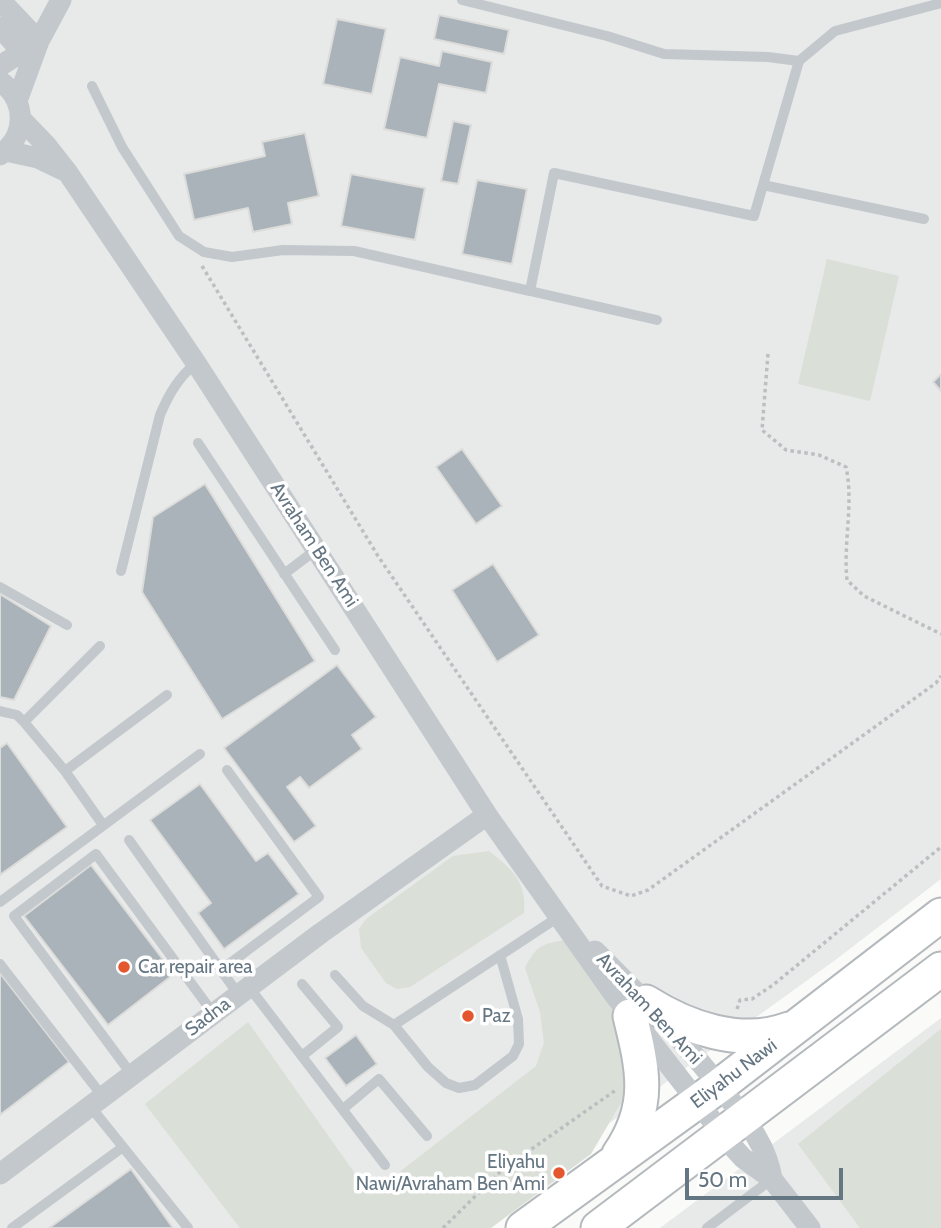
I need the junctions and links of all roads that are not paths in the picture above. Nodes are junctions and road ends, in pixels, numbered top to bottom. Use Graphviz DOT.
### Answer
graph roads {
  1 [pos="0,0"];
  2 [pos="61,0"];
  3 [pos="462,0"];
  4 [pos="941,2"];
  5 [pos="0,27"];
  6 [pos="31,50"];
  7 [pos="799,61"];
  8 [pos="0,66"];
  9 [pos="0,81"];
  10 [pos="92,86"];
  11 [pos="19,110"];
  12 [pos="3,153"];
  13 [pos="68,173"];
  14 [pos="763,186"];
  15 [pos="924,219"];
  16 [pos="530,291"];
  17 [pos="657,320"];
  18 [pos="196,363"];
  19 [pos="198,443"];
  20 [pos="317,549"];
  21 [pos="121,572"];
  22 [pos="284,573"];
  23 [pos="0,587"];
  24 [pos="67,625"];
  25 [pos="100,646"];
  26 [pos="335,650"];
  27 [pos="167,695"];
  28 [pos="0,710"];
  29 [pos="24,722"];
  30 [pos="200,754"];
  31 [pos="227,770"];
  32 [pos="65,771"];
  33 [pos="487,815"];
  34 [pos="103,825"];
  35 [pos="129,840"];
  36 [pos="0,902"];
  37 [pos="941,915"];
  38 [pos="560,916"];
  39 [pos="500,955"];
  40 [pos="0,964"];
  41 [pos="941,969"];
  42 [pos="221,970"];
  43 [pos="335,975"];
  44 [pos="302,984"];
  45 [pos="244,991"];
  46 [pos="638,1009"];
  47 [pos="213,1013"];
  48 [pos="394,1025"];
  49 [pos="797,1026"];
  50 [pos="302,1056"];
  51 [pos="132,1075"];
  52 [pos="708,1094"];
  53 [pos="96,1102"];
  54 [pos="343,1109"];
  55 [pos="733,1126"];
  56 [pos="426,1136"];
  57 [pos="123,1147"];
  58 [pos="614,1162"];
  59 [pos="386,1164"];
  60 [pos="0,1174"];
  61 [pos="772,1179"];
  62 [pos="12,1228"];
  63 [pos="188,1228"];
  64 [pos="523,1228"];
  65 [pos="598,1228"];
  66 [pos="707,1228"];
  67 [pos="810,1228"];
  1 -- 6 [label="street"];
  2 -- 6 [label="street"];
  3 -- 7 [label="lane"];
  4 -- 7 [label="lane"];
  5 -- 6 [label="street"];
  6 -- 8 [label="street"];
  6 -- 11 [label="street"];
  7 -- 14 [label="lane"];
  9 -- 11 [label="street, Avraham Ben Ami"];
  10 -- 16 [label="lane"];
  11 -- 12 [label="street"];
  11 -- 13 [label="street, Avraham Ben Ami"];
  12 -- 13 [label="street"];
  13 -- 18 [label="street, Avraham Ben Ami"];
  14 -- 15 [label="lane"];
  14 -- 16 [label="lane"];
  16 -- 17 [label="lane"];
  18 -- 20 [label="street, Avraham Ben Ami"];
  18 -- 21 [label="lane"];
  19 -- 22 [label="lane"];
  20 -- 22 [label="lane"];
  20 -- 33 [label="street, Avraham Ben Ami"];
  22 -- 26 [label="lane"];
  23 -- 24 [label="lane"];
  25 -- 29 [label="lane"];
  27 -- 32 [label="lane"];
  28 -- 29 [label="lane"];
  29 -- 32 [label="lane"];
  30 -- 34 [label="lane"];
  31 -- 42 [label="lane"];
  32 -- 34 [label="lane"];
  33 -- 38 [label="street, Avraham Ben Ami"];
  33 -- 45 [label="street, Sadna"];
  34 -- 36 [label="lane"];
  35 -- 42 [label="lane"];
  37 -- 49 [label="highway, Eliyahu Nawi"];
  38 -- 39 [label="lane"];
  38 -- 46 [label="street, Avraham Ben Ami"];
  39 -- 48 [label="lane"];
  39 -- 48 [label="lane"];
  40 -- 53 [label="lane"];
  41 -- 55 [label="highway"];
  42 -- 45 [label="lane"];
  43 -- 48 [label="lane"];
  44 -- 50 [label="lane"];
  45 -- 47 [label="street, Sadna"];
  45 -- 50 [label="lane"];
  46 -- 49 [label="highway"];
  46 -- 52 [label="street, Avraham Ben Ami"];
  46 -- 58 [label="highway"];
  47 -- 51 [label="street, Sadna"];
  47 -- 51 [label="lane"];
  49 -- 52 [label="highway, Eliyahu Nawi"];
  50 -- 54 [label="lane"];
  51 -- 53 [label="street, Sadna"];
  52 -- 55 [label="street, Avraham Ben Ami"];
  52 -- 58 [label="highway, Eliyahu Nawi"];
  53 -- 57 [label="lane"];
  53 -- 60 [label="street, Sadna"];
  54 -- 56 [label="lane"];
  54 -- 59 [label="lane"];
  55 -- 61 [label="street, Avraham Ben Ami"];
  55 -- 65 [label="highway"];
  57 -- 62 [label="lane"];
  57 -- 63 [label="lane"];
  58 -- 64 [label="highway, Eliyahu Nawi"];
  61 -- 66 [label="lane"];
  61 -- 67 [label="street, Avraham Ben Ami"];
}
